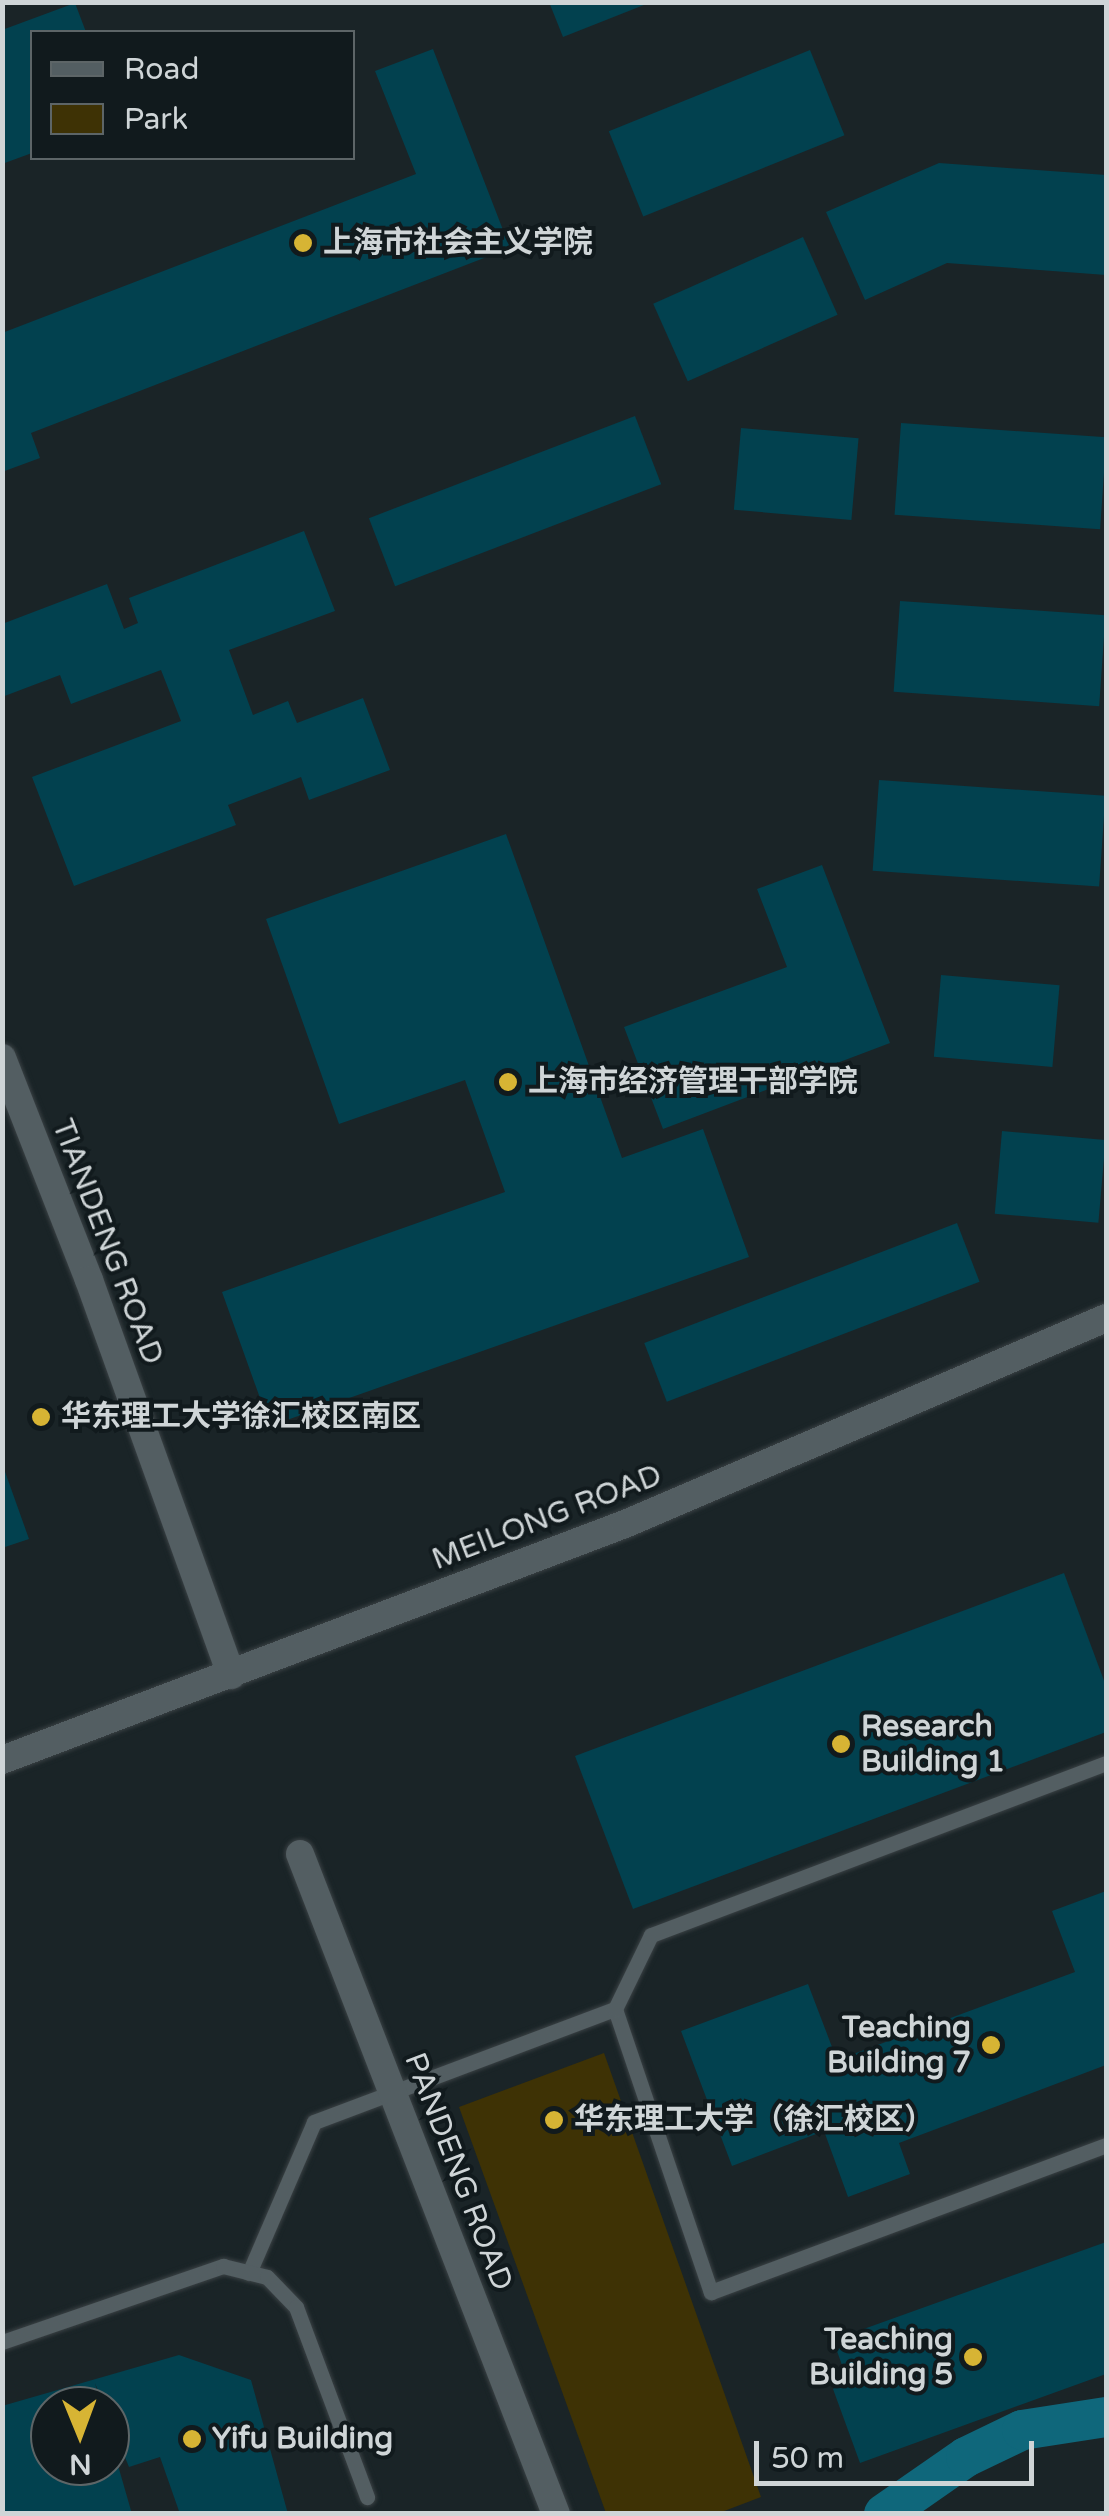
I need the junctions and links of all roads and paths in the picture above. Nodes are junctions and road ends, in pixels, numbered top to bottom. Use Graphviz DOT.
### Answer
graph roads {
  1 [pos="2,1058"];
  2 [pos="1106,1318"];
  3 [pos="231,1675"];
  4 [pos="2,1760"];
  5 [pos="1106,1763"];
  6 [pos="300,1854"];
  7 [pos="615,2010"];
  8 [pos="393,2096"];
  9 [pos="1106,2144"];
  10 [pos="249,2274"];
  11 [pos="2,2342"];
  12 [pos="368,2496"];
  13 [pos="556,2514"];
  1 -- 3 [label="street, TIANDENG ROAD"];
  2 -- 3 [label="street, MEILONG ROAD"];
  3 -- 4 [label="street, MEILONG ROAD"];
  5 -- 7 [label="lane"];
  6 -- 8 [label="street, PANDENG ROAD"];
  7 -- 8 [label="lane"];
  7 -- 9 [label="lane"];
  8 -- 10 [label="lane"];
  8 -- 13 [label="street, PANDENG ROAD"];
  10 -- 11 [label="lane"];
  10 -- 12 [label="lane"];
}
